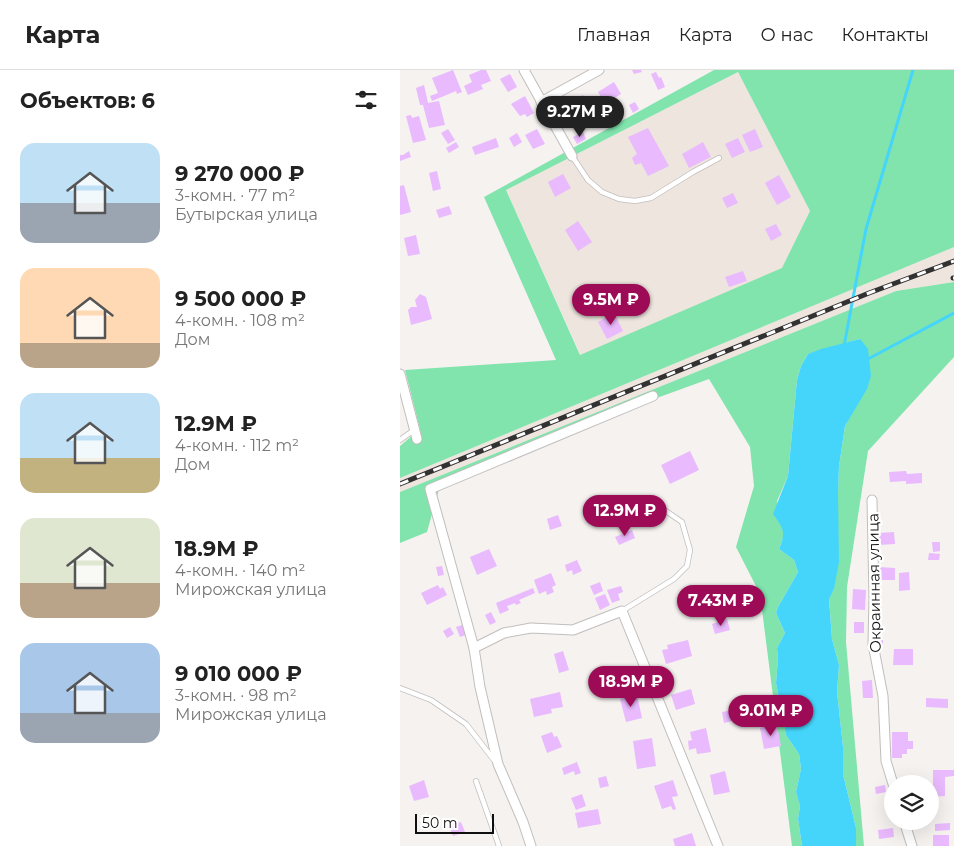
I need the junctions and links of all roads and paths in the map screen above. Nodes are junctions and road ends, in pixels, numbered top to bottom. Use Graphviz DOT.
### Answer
graph roads {
  1 [pos="524,70"];
  2 [pos="599,70"];
  3 [pos="541,102"];
  4 [pos="572,156"];
  5 [pos="720,158"];
  6 [pos="400,374"];
  7 [pos="653,396"];
  8 [pos="416,434"];
  9 [pos="400,440"];
  10 [pos="872,500"];
  11 [pos="660,507"];
  12 [pos="622,611"];
  13 [pos="474,648"];
  14 [pos="400,688"];
  15 [pos="498,764"];
  16 [pos="890,775"];
  17 [pos="476,781"];
  18 [pos="907,830"];
  19 [pos="499,846"];
  20 [pos="531,846"];
  21 [pos="718,846"];
  22 [pos="912,846"];
  1 -- 3 [label="street"];
  2 -- 3 [label="street"];
  3 -- 4 [label="street"];
  4 -- 5 [label="lane"];
  6 -- 8 [label="street"];
  7 -- 13 [label="street"];
  8 -- 9 [label="lane"];
  10 -- 16 [label="street, Окраинная улица"];
  11 -- 12 [label="lane"];
  12 -- 13 [label="street"];
  12 -- 21 [label="street"];
  13 -- 15 [label="street"];
  14 -- 15 [label="lane"];
  15 -- 20 [label="street"];
  17 -- 19 [label="lane"];
  18 -- 22 [label="street"];
}
